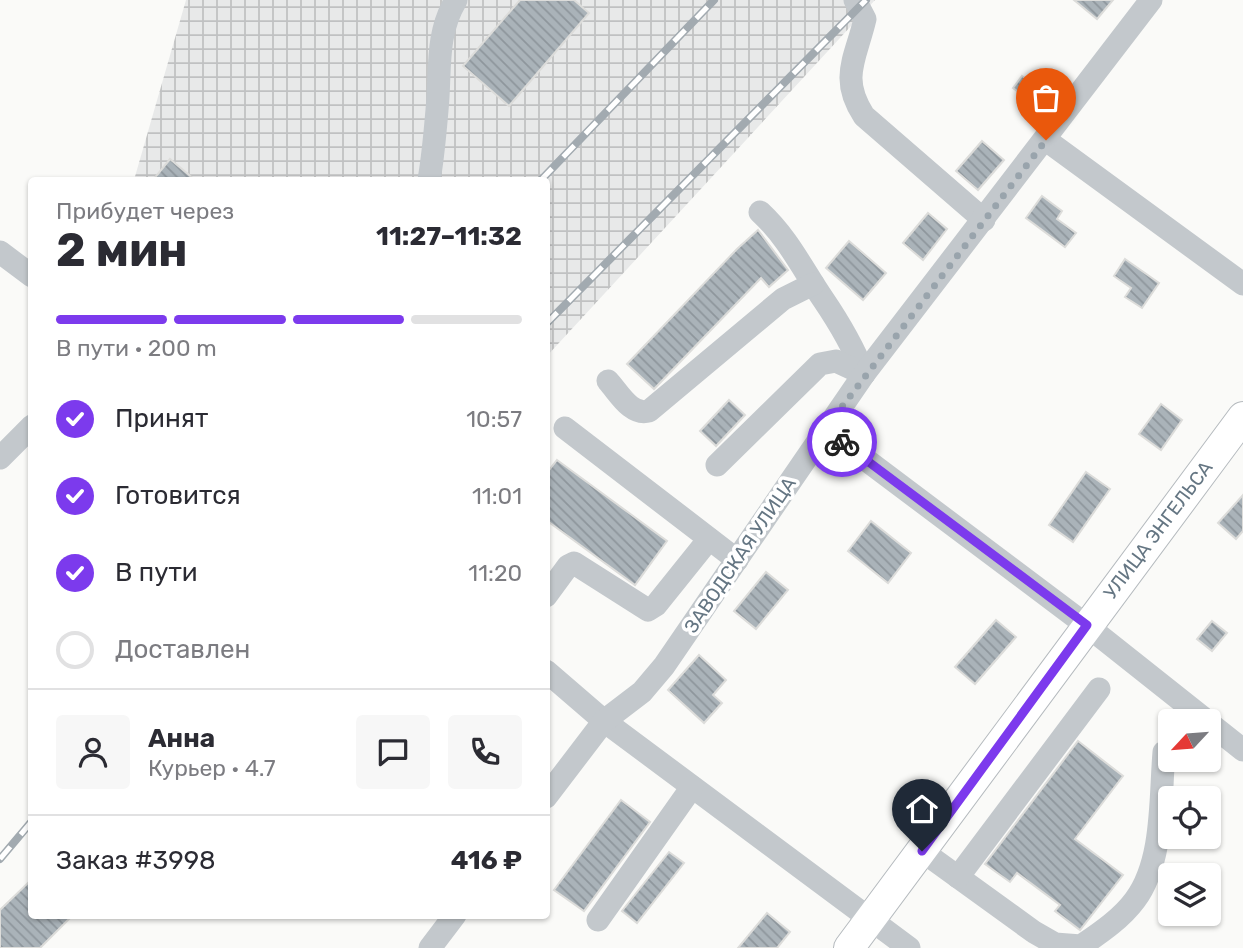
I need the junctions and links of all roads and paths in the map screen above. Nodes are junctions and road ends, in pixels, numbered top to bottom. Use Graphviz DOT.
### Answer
graph roads {
  1 [pos="456,0"];
  2 [pos="855,0"];
  3 [pos="1151,0"];
  4 [pos="1046,140"];
  5 [pos="429,177"];
  6 [pos="760,212"];
  7 [pos="984,220"];
  8 [pos="0,252"];
  9 [pos="28,273"];
  10 [pos="813,284"];
  11 [pos="1243,284"];
  12 [pos="864,374"];
  13 [pos="608,381"];
  14 [pos="1243,417"];
  15 [pos="565,428"];
  16 [pos="825,429"];
  17 [pos="28,430"];
  18 [pos="0,458"];
  19 [pos="717,465"];
  20 [pos="709,539"];
  21 [pos="737,560"];
  22 [pos="550,591"];
  23 [pos="1087,625"];
  24 [pos="550,674"];
  25 [pos="1099,689"];
  26 [pos="1192,709"];
  27 [pos="604,721"];
  28 [pos="1222,733"];
  29 [pos="1243,750"];
  30 [pos="1162,772"];
  31 [pos="692,787"];
  32 [pos="550,792"];
  33 [pos="922,851"];
  34 [pos="958,877"];
  35 [pos="452,919"];
  36 [pos="598,920"];
  37 [pos="870,920"];
  38 [pos="430,948"];
  39 [pos="849,948"];
  40 [pos="909,948"];
  1 -- 5 [label="street"];
  2 -- 7 [label="street"];
  3 -- 4 [label="street, ЗАВОДСКАЯ УЛИЦА"];
  4 -- 7 [label="street, ЗАВОДСКАЯ УЛИЦА"];
  4 -- 11 [label="street"];
  6 -- 10 [label="street"];
  7 -- 12 [label="street, ЗАВОДСКАЯ УЛИЦА"];
  8 -- 9 [label="street"];
  10 -- 12 [label="street"];
  10 -- 13 [label="street"];
  12 -- 16 [label="street, ЗАВОДСКАЯ УЛИЦА"];
  12 -- 19 [label="street"];
  14 -- 23 [label="main road, УЛИЦА ЭНГЕЛЬСА"];
  15 -- 20 [label="street"];
  16 -- 21 [label="street, ЗАВОДСКАЯ УЛИЦА"];
  16 -- 23 [label="street"];
  17 -- 18 [label="street"];
  20 -- 21 [label="street"];
  20 -- 22 [label="street"];
  21 -- 27 [label="street, ЗАВОДСКАЯ УЛИЦА"];
  23 -- 26 [label="street"];
  23 -- 33 [label="main road, УЛИЦА ЭНГЕЛЬСА"];
  24 -- 27 [label="street"];
  25 -- 34 [label="street"];
  27 -- 31 [label="street"];
  27 -- 32 [label="street, ЗАВОДСКАЯ УЛИЦА"];
  28 -- 29 [label="street"];
  30 -- 34 [label="street"];
  31 -- 36 [label="street"];
  31 -- 37 [label="street"];
  33 -- 34 [label="street"];
  33 -- 37 [label="main road, УЛИЦА ЭНГЕЛЬСА"];
  35 -- 38 [label="street"];
  37 -- 39 [label="main road, УЛИЦА ЭНГЕЛЬСА"];
  37 -- 40 [label="street"];
}
